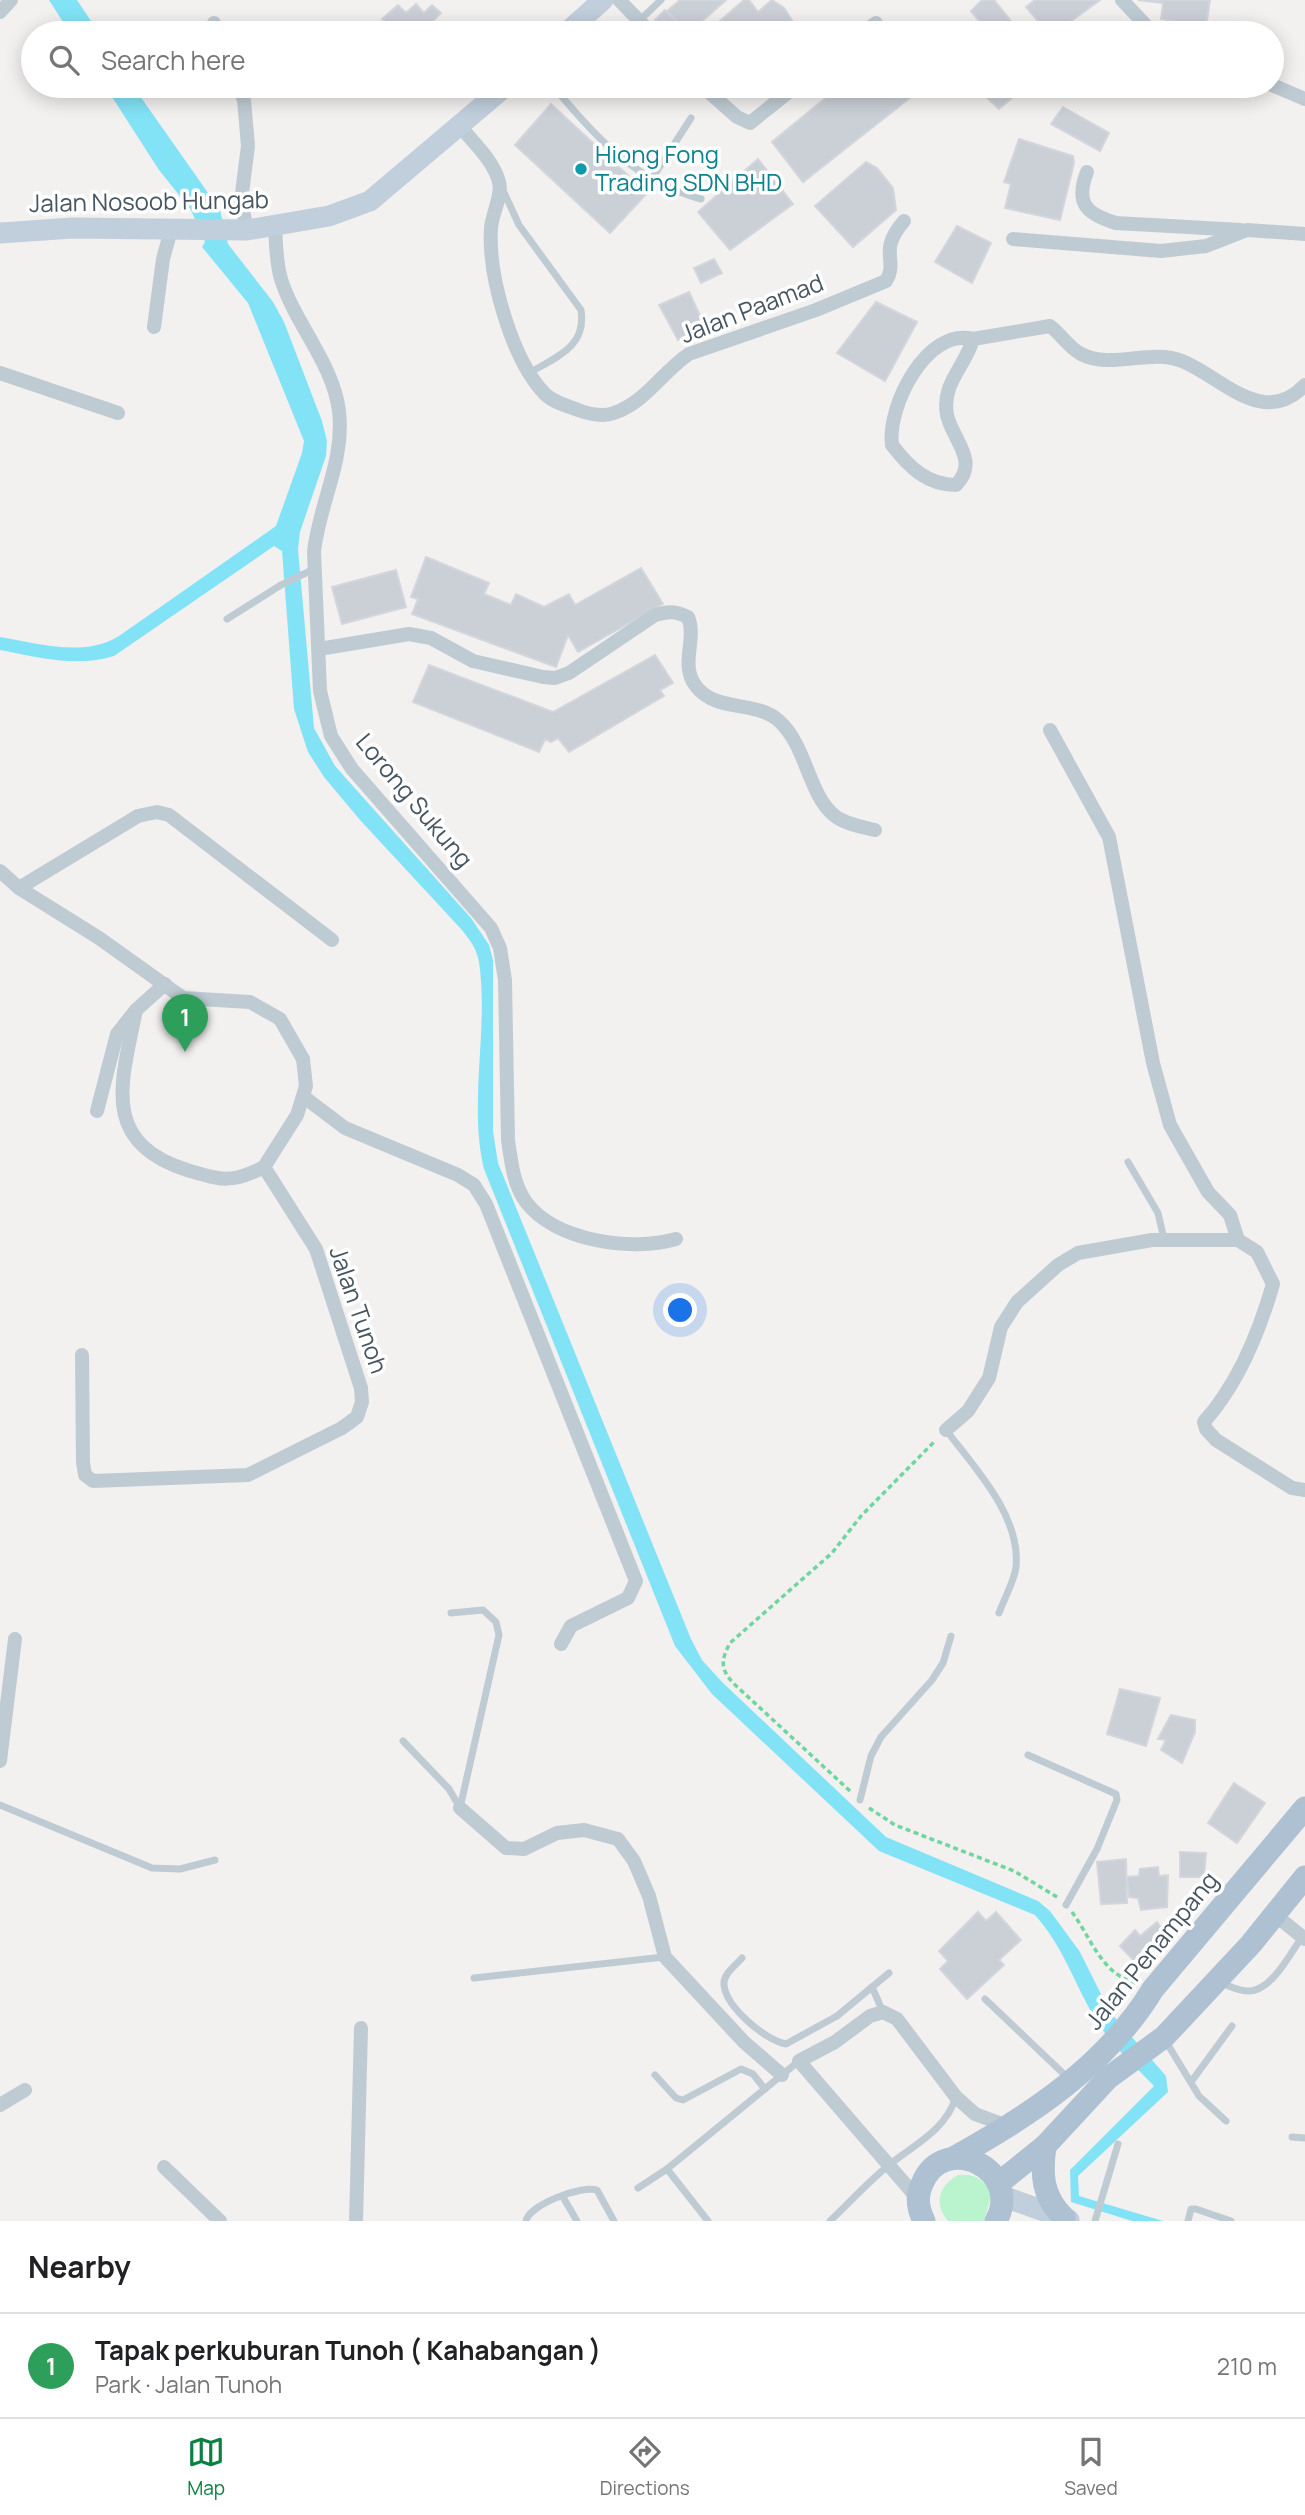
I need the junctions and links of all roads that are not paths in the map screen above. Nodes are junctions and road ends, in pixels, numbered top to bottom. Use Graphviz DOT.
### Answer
graph roads {
  1 [pos="11,0"];
  2 [pos="603,0"];
  3 [pos="619,0"];
  4 [pos="661,0"];
  5 [pos="1122,0"];
  6 [pos="0,12"];
  7 [pos="579,21"];
  8 [pos="639,21"];
  9 [pos="1142,21"];
  10 [pos="1284,90"];
  11 [pos="243,98"];
  12 [pos="492,98"];
  13 [pos="563,98"];
  14 [pos="716,98"];
  15 [pos="781,98"];
  16 [pos="1305,99"];
  17 [pos="691,118"];
  18 [pos="460,126"];
  19 [pos="1087,172"];
  20 [pos="651,180"];
  21 [pos="500,184"];
  22 [pos="701,199"];
  23 [pos="905,221"];
  24 [pos="275,226"];
  25 [pos="172,230"];
  26 [pos="239,230"];
  27 [pos="1247,230"];
  28 [pos="0,233"];
  29 [pos="1305,234"];
  30 [pos="1013,239"];
  31 [pos="154,327"];
  32 [pos="973,339"];
  33 [pos="0,373"];
  34 [pos="528,373"];
  35 [pos="1305,385"];
  36 [pos="118,413"];
  37 [pos="309,572"];
  38 [pos="227,619"];
  39 [pos="319,649"];
  40 [pos="1050,730"];
  41 [pos="875,831"];
  42 [pos="0,871"];
  43 [pos="19,888"];
  44 [pos="332,940"];
  45 [pos="164,984"];
  46 [pos="136,1010"];
  47 [pos="304,1097"];
  48 [pos="97,1111"];
  49 [pos="1128,1162"];
  50 [pos="264,1167"];
  51 [pos="676,1239"];
  52 [pos="1164,1239"];
  53 [pos="1238,1240"];
  54 [pos="82,1356"];
  55 [pos="946,1430"];
  56 [pos="1305,1490"];
  57 [pos="999,1612"];
  58 [pos="451,1613"];
  59 [pos="951,1636"];
  60 [pos="15,1639"];
  61 [pos="561,1644"];
  62 [pos="403,1741"];
  63 [pos="1028,1755"];
  64 [pos="0,1761"];
  65 [pos="860,1800"];
  66 [pos="0,1804"];
  67 [pos="460,1808"];
  68 [pos="1305,1808"];
  69 [pos="215,1860"];
  70 [pos="1305,1877"];
  71 [pos="1066,1905"];
  72 [pos="1275,1915"];
  73 [pos="1304,1938"];
  74 [pos="665,1957"];
  75 [pos="742,1958"];
  76 [pos="888,1973"];
  77 [pos="474,1978"];
  78 [pos="1217,1981"];
  79 [pos="873,1987"];
  80 [pos="985,1999"];
  81 [pos="883,2012"];
  82 [pos="1233,2026"];
  83 [pos="361,2028"];
  84 [pos="1157,2042"];
  85 [pos="799,2061"];
  86 [pos="655,2075"];
  87 [pos="782,2075"];
  88 [pos="1072,2081"];
  89 [pos="1191,2082"];
  90 [pos="765,2089"];
  91 [pos="25,2090"];
  92 [pos="956,2097"];
  93 [pos="0,2105"];
  94 [pos="1226,2121"];
  95 [pos="1010,2127"];
  96 [pos="1292,2137"];
  97 [pos="1305,2138"];
  98 [pos="1118,2144"];
  99 [pos="1045,2146"];
  100 [pos="955,2157"];
  101 [pos="888,2166"];
  102 [pos="164,2167"];
  103 [pos="667,2169"];
  104 [pos="638,2188"];
  105 [pos="1001,2190"];
  106 [pos="563,2197"];
  107 [pos="916,2212"];
  108 [pos="1068,2220"];
  109 [pos="220,2221"];
  110 [pos="356,2221"];
  111 [pos="526,2221"];
  112 [pos="577,2221"];
  113 [pos="614,2221"];
  114 [pos="708,2221"];
  115 [pos="830,2221"];
  116 [pos="996,2221"];
  117 [pos="1095,2221"];
  118 [pos="1188,2221"];
  119 [pos="1231,2221"];
  1 -- 6 [label="street"];
  2 -- 7 [label="main road"];
  3 -- 8 [label="street"];
  4 -- 8 [label="lane"];
  5 -- 9 [label="street"];
  10 -- 16 [label="street"];
  11 -- 26 [label="street"];
  12 -- 18 [label="main road, Jalan Nosoob Hungab"];
  13 -- 20 [label="lane"];
  14 -- 15 [label="street"];
  17 -- 20 [label="lane"];
  18 -- 21 [label="street"];
  18 -- 24 [label="main road, Jalan Nosoob Hungab"];
  19 -- 27 [label="street"];
  20 -- 22 [label="lane"];
  21 -- 34 [label="street, Jalan Paamad"];
  21 -- 34 [label="lane"];
  23 -- 34 [label="street, Jalan Paamad"];
  24 -- 26 [label="main road, Jalan Nosoob Hungab"];
  24 -- 37 [label="street, Lorong Sukung"];
  25 -- 26 [label="main road, Jalan Nosoob Hungab"];
  25 -- 28 [label="main road, Jalan Nosoob Hungab"];
  25 -- 31 [label="street"];
  27 -- 29 [label="street"];
  27 -- 30 [label="street"];
  32 -- 32 [label="street"];
  32 -- 35 [label="street"];
  33 -- 36 [label="street"];
  37 -- 38 [label="lane"];
  37 -- 39 [label="street, Lorong Sukung"];
  39 -- 41 [label="street"];
  39 -- 51 [label="street, Lorong Sukung"];
  40 -- 53 [label="street"];
  42 -- 43 [label="street"];
  43 -- 44 [label="street"];
  43 -- 45 [label="street"];
  45 -- 46 [label="street"];
  45 -- 47 [label="street"];
  46 -- 48 [label="street"];
  46 -- 50 [label="street"];
  47 -- 50 [label="street"];
  47 -- 61 [label="street"];
  49 -- 52 [label="lane"];
  50 -- 54 [label="street, Jalan Tunoh"];
  52 -- 53 [label="street"];
  52 -- 55 [label="street"];
  53 -- 56 [label="street"];
  55 -- 57 [label="lane"];
  58 -- 67 [label="lane"];
  59 -- 65 [label="lane"];
  60 -- 64 [label="street"];
  62 -- 67 [label="lane"];
  63 -- 71 [label="lane"];
  66 -- 69 [label="lane"];
  67 -- 74 [label="street"];
  68 -- 88 [label="main road, Jalan Penampang"];
  70 -- 72 [label="main road"];
  72 -- 73 [label="street"];
  72 -- 78 [label="main road"];
  73 -- 78 [label="lane"];
  74 -- 77 [label="lane"];
  74 -- 87 [label="street"];
  75 -- 79 [label="lane"];
  76 -- 79 [label="lane"];
  78 -- 84 [label="main road"];
  79 -- 81 [label="lane"];
  80 -- 88 [label="lane"];
  81 -- 85 [label="street"];
  81 -- 92 [label="street"];
  82 -- 89 [label="lane"];
  83 -- 110 [label="street"];
  84 -- 89 [label="lane"];
  84 -- 99 [label="main road"];
  85 -- 87 [label="lane"];
  85 -- 101 [label="street"];
  86 -- 90 [label="lane"];
  87 -- 90 [label="lane"];
  88 -- 95 [label="main road, Jalan Penampang"];
  89 -- 94 [label="lane"];
  90 -- 103 [label="lane"];
  91 -- 93 [label="street"];
  92 -- 95 [label="street"];
  92 -- 101 [label="lane"];
  95 -- 100 [label="main road, Jalan Penampang"];
  96 -- 97 [label="lane"];
  98 -- 117 [label="lane"];
  99 -- 105 [label="main road"];
  99 -- 108 [label="main road"];
  100 -- 105 [label="main road"];
  100 -- 107 [label="main road, Jalan Penampang"];
  101 -- 107 [label="street"];
  101 -- 115 [label="lane"];
  102 -- 109 [label="street"];
  103 -- 104 [label="lane"];
  103 -- 114 [label="lane"];
  105 -- 108 [label="main road"];
  105 -- 116 [label="main road"];
  106 -- 111 [label="lane"];
  106 -- 112 [label="lane"];
  106 -- 113 [label="lane"];
  118 -- 119 [label="lane"];
}
